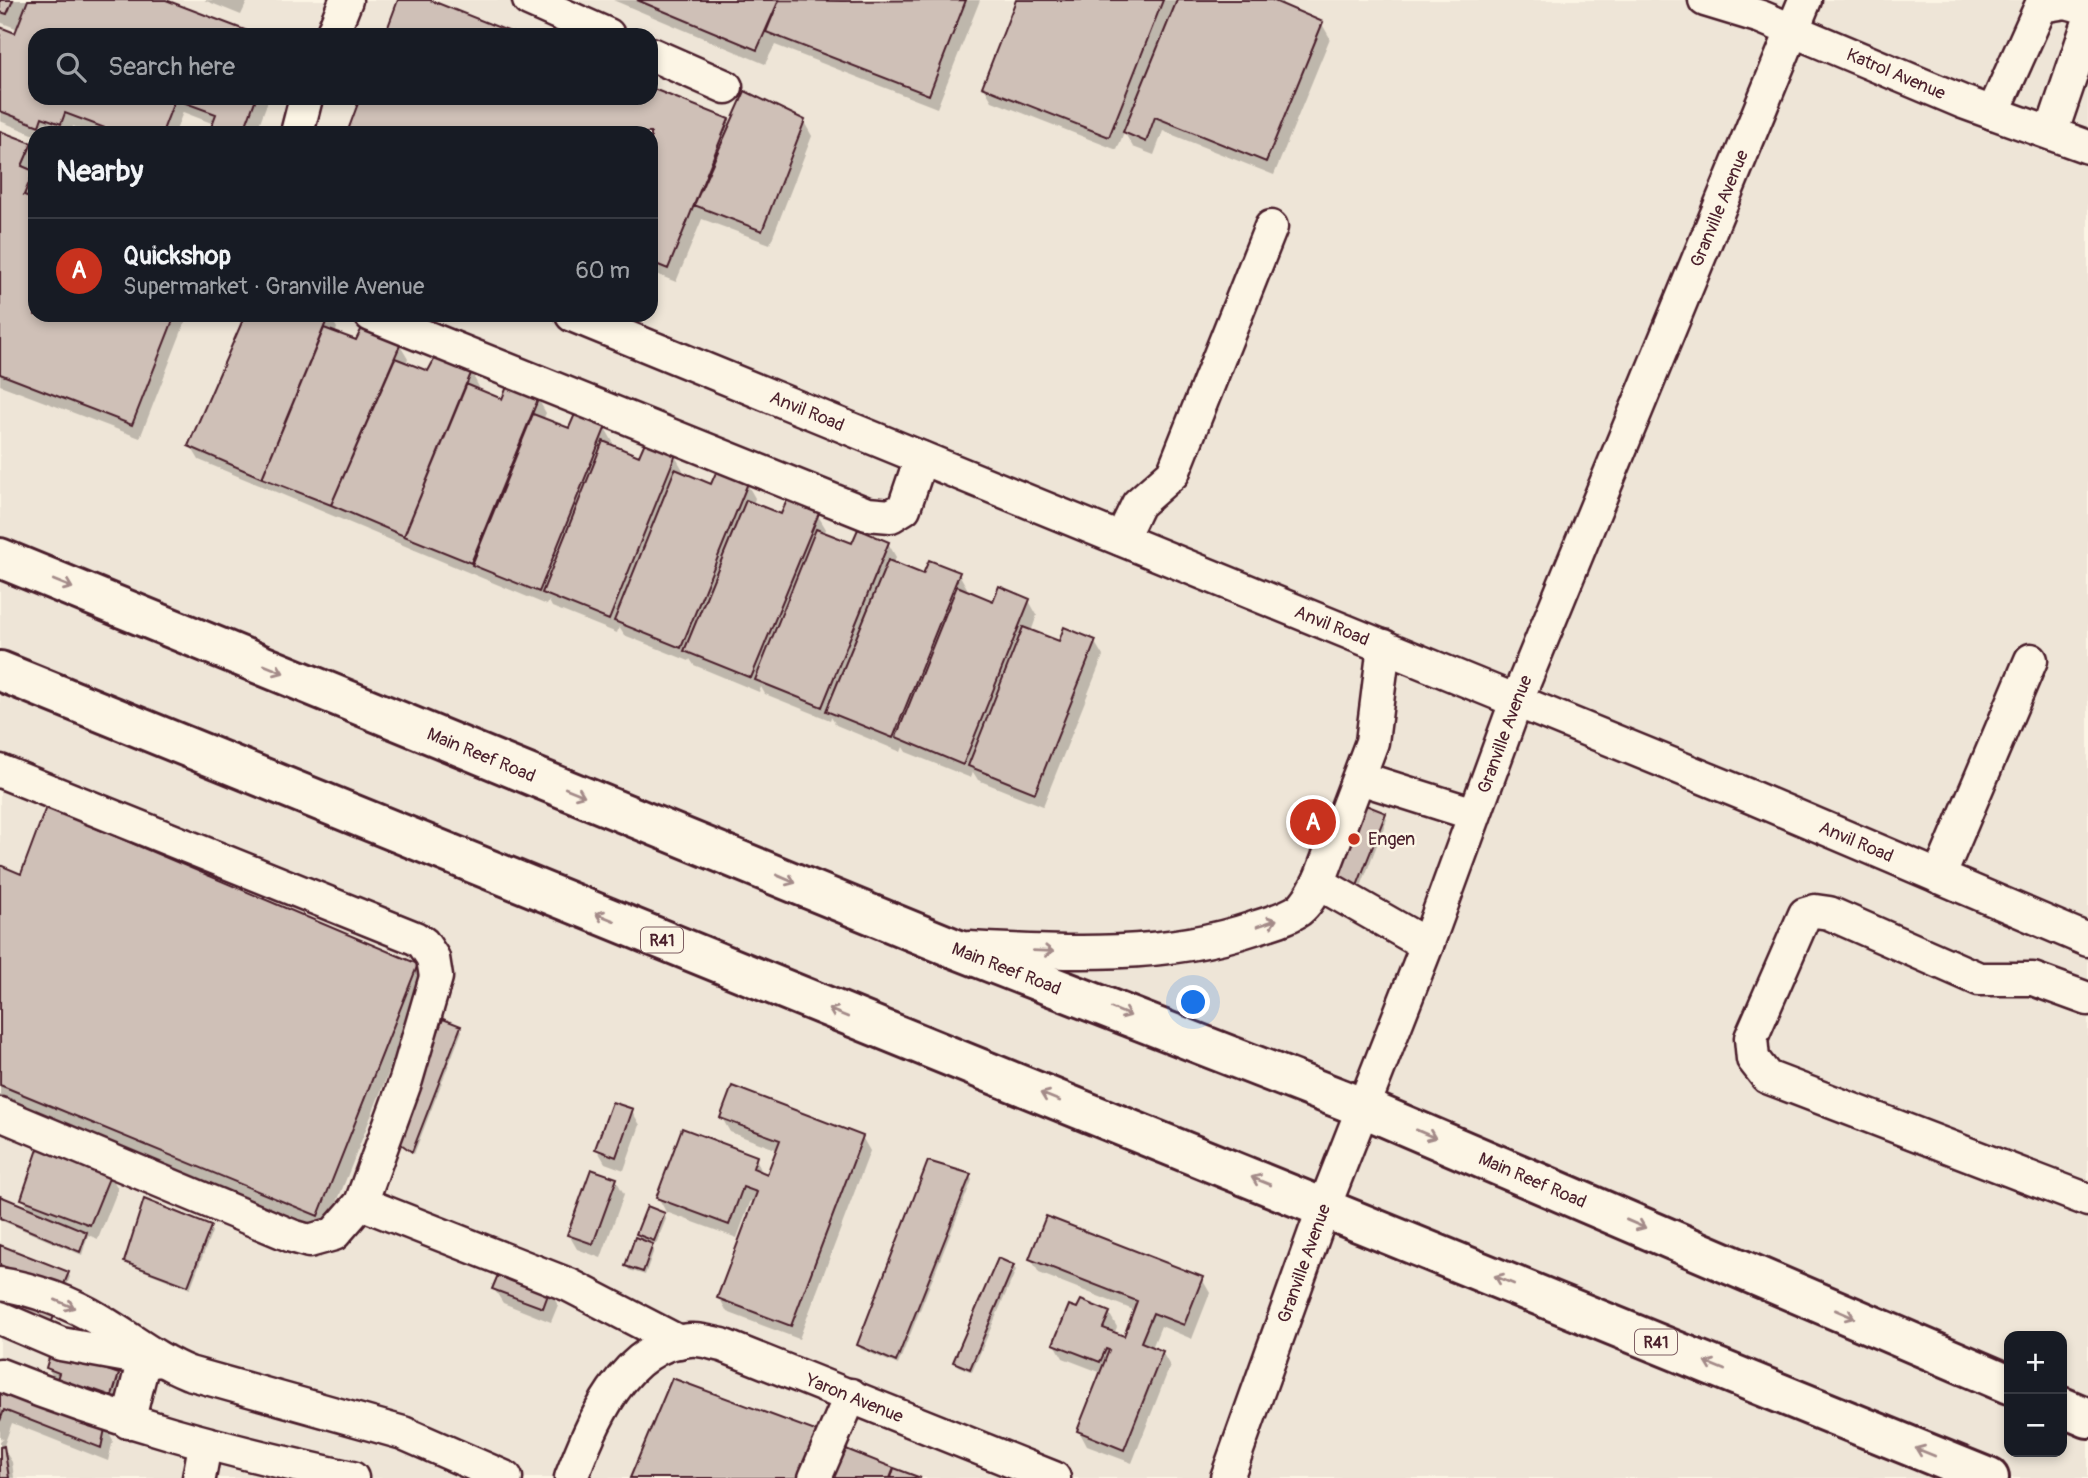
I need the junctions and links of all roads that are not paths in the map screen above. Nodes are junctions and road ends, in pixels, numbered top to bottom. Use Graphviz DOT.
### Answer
graph roads {
  1 [pos="346,0"];
  2 [pos="529,0"];
  3 [pos="1705,0"];
  4 [pos="1805,0"];
  5 [pos="2088,8"];
  6 [pos="2088,25"];
  7 [pos="335,28"];
  8 [pos="592,28"];
  9 [pos="1793,30"];
  10 [pos="658,57"];
  11 [pos="726,87"];
  12 [pos="304,105"];
  13 [pos="1993,113"];
  14 [pos="299,126"];
  15 [pos="2052,131"];
  16 [pos="2088,146"];
  17 [pos="1271,227"];
  18 [pos="388,322"];
  19 [pos="589,322"];
  20 [pos="921,457"];
  21 [pos="1121,539"];
  22 [pos="0,558"];
  23 [pos="1384,646"];
  24 [pos="2031,660"];
  25 [pos="0,671"];
  26 [pos="1516,702"];
  27 [pos="0,771"];
  28 [pos="1360,778"];
  29 [pos="1474,814"];
  30 [pos="1939,877"];
  31 [pos="1320,879"];
  32 [pos="2088,940"];
  33 [pos="1427,945"];
  34 [pos="951,947"];
  35 [pos="2088,999"];
  36 [pos="1364,1108"];
  37 [pos="0,1114"];
  38 [pos="2088,1200"];
  39 [pos="361,1203"];
  40 [pos="1324,1206"];
  41 [pos="0,1284"];
  42 [pos="0,1318"];
  43 [pos="666,1347"];
  44 [pos="150,1357"];
  45 [pos="0,1375"];
  46 [pos="2004,1382"];
  47 [pos="851,1395"];
  48 [pos="2067,1408"];
  49 [pos="2088,1418"];
  50 [pos="128,1422"];
  51 [pos="214,1458"];
  52 [pos="199,1478"];
  53 [pos="352,1478"];
  54 [pos="506,1478"];
  55 [pos="570,1478"];
  56 [pos="815,1478"];
  57 [pos="1054,1478"];
  58 [pos="1227,1478"];
  59 [pos="1989,1478"];
  1 -- 7 [label="street"];
  2 -- 8 [label="street"];
  3 -- 9 [label="street, Katrol Avenue"];
  4 -- 9 [label="street, Granville Avenue"];
  5 -- 13 [label="street"];
  6 -- 15 [label="street"];
  9 -- 13 [label="street, Katrol Avenue"];
  9 -- 26 [label="street, Granville Avenue"];
  10 -- 11 [label="street"];
  12 -- 14 [label="street"];
  13 -- 15 [label="street, Katrol Avenue"];
  15 -- 16 [label="street, Katrol Avenue"];
  17 -- 21 [label="street"];
  18 -- 20 [label="street"];
  19 -- 20 [label="street, Anvil Road"];
  20 -- 21 [label="street, Anvil Road"];
  21 -- 23 [label="street, Anvil Road"];
  22 -- 34 [label="main road, Main Reef Road, one-way"];
  23 -- 26 [label="street, Anvil Road"];
  23 -- 28 [label="street"];
  24 -- 30 [label="street"];
  40 -- 25 [label="main road, R41, one-way"];
  26 -- 29 [label="street, Granville Avenue"];
  26 -- 30 [label="street, Anvil Road"];
  27 -- 39 [label="street"];
  28 -- 29 [label="street"];
  28 -- 31 [label="street"];
  29 -- 33 [label="street, Granville Avenue"];
  30 -- 32 [label="street, Anvil Road"];
  31 -- 33 [label="street"];
  34 -- 31 [label="street, one-way"];
  33 -- 36 [label="street, Granville Avenue"];
  34 -- 36 [label="main road, Main Reef Road, one-way"];
  35 -- 38 [label="street"];
  36 -- 40 [label="street, Granville Avenue"];
  36 -- 46 [label="main road, Main Reef Road, one-way"];
  37 -- 39 [label="street"];
  39 -- 43 [label="street"];
  40 -- 58 [label="street, Granville Avenue"];
  59 -- 40 [label="main road, R41, one-way"];
  41 -- 44 [label="street, one-way"];
  42 -- 44 [label="street"];
  43 -- 47 [label="street, Yaron Avenue"];
  43 -- 55 [label="street"];
  44 -- 50 [label="street"];
  44 -- 54 [label="street"];
  45 -- 50 [label="street"];
  47 -- 56 [label="street"];
  47 -- 57 [label="street, Yaron Avenue"];
  48 -- 49 [label="main road"];
  50 -- 51 [label="street"];
  51 -- 52 [label="street"];
  51 -- 53 [label="street"];
}
